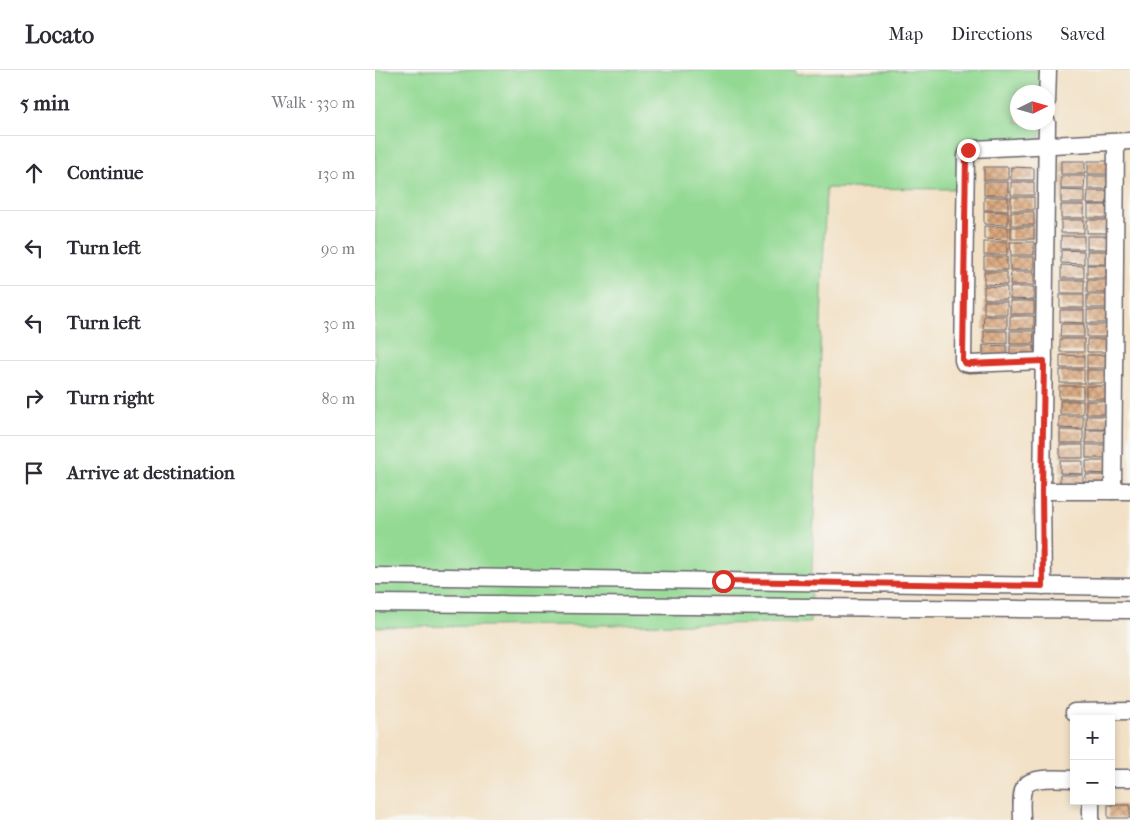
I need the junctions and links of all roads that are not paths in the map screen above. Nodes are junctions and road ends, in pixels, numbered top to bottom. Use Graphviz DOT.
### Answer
graph roads {
  1 [pos="1048,70"];
  2 [pos="1048,85"];
  3 [pos="1047,130"];
  4 [pos="1123,142"];
  5 [pos="1047,144"];
  6 [pos="1044,361"];
  7 [pos="1042,491"];
  8 [pos="1113,491"];
  9 [pos="1130,491"];
  10 [pos="375,576"];
  11 [pos="1043,586"];
  12 [pos="1130,587"];
  13 [pos="375,604"];
  14 [pos="1130,610"];
  15 [pos="1130,711"];
  16 [pos="1074,712"];
  17 [pos="1115,778"];
  18 [pos="1130,778"];
  19 [pos="1070,779"];
  20 [pos="1091,805"];
  21 [pos="1022,820"];
  22 [pos="1091,820"];
  1 -- 2 [label="street"];
  3 -- 5 [label="street"];
  4 -- 5 [label="street"];
  4 -- 8 [label="street"];
  5 -- 6 [label="street"];
  5 -- 6 [label="street"];
  6 -- 7 [label="street"];
  7 -- 8 [label="street"];
  7 -- 11 [label="street"];
  8 -- 9 [label="street"];
  10 -- 11 [label="street"];
  11 -- 12 [label="street"];
  13 -- 14 [label="street"];
  15 -- 16 [label="street"];
  17 -- 18 [label="street"];
  19 -- 21 [label="street"];
  20 -- 22 [label="street"];
}
